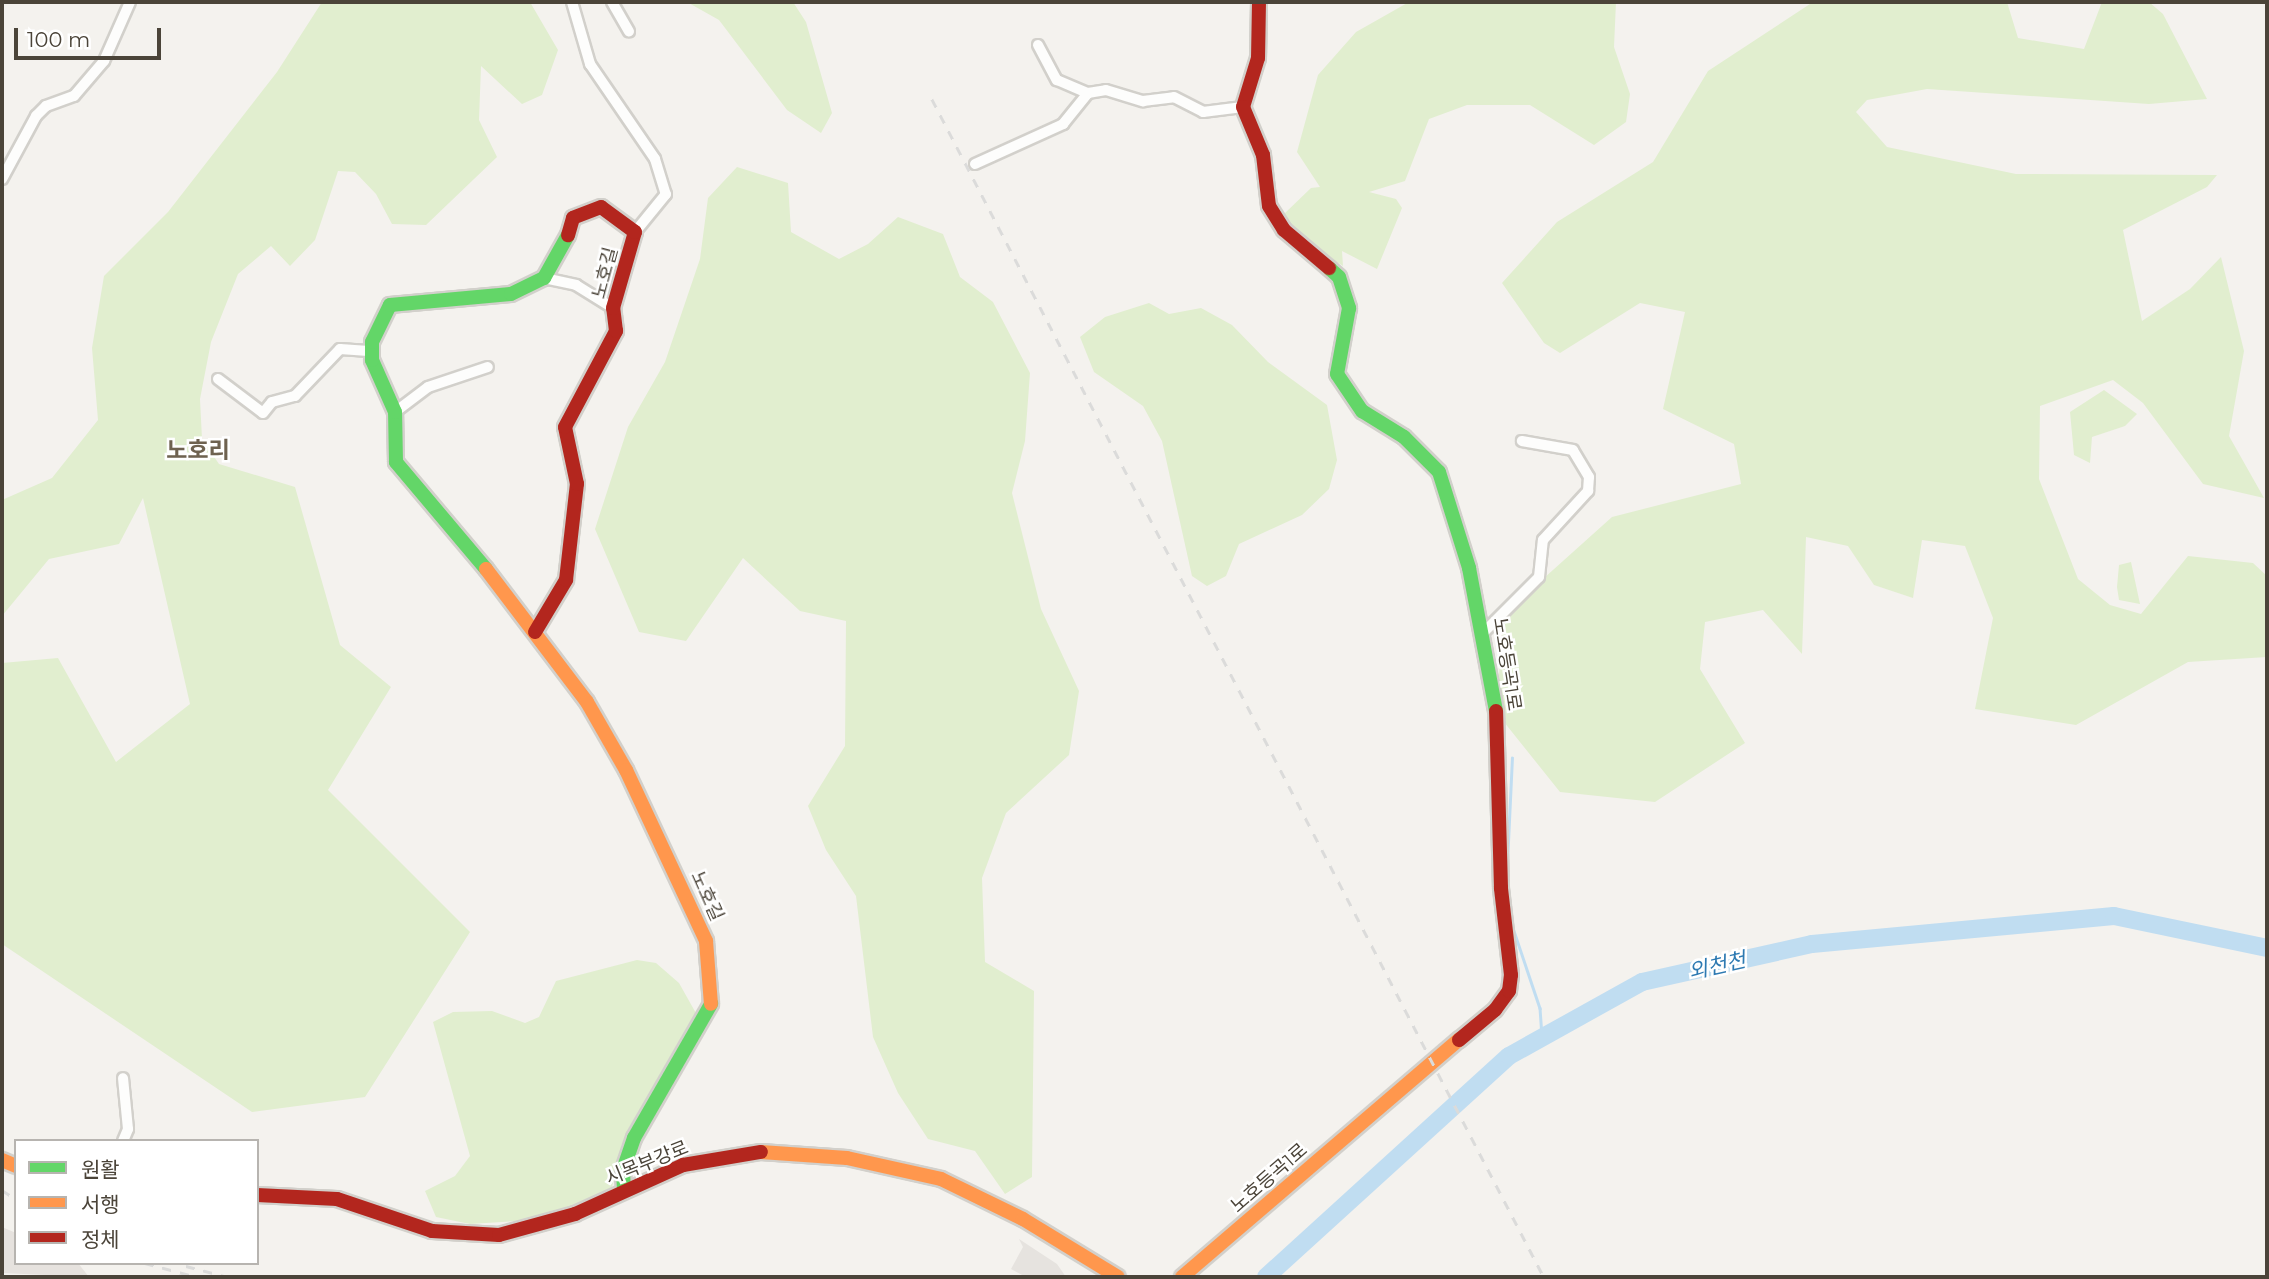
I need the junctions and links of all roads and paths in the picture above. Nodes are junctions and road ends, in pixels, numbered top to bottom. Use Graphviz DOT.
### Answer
graph roads {
  1 [pos="130,2"];
  2 [pos="572,2"];
  3 [pos="612,2"];
  4 [pos="1259,2"];
  5 [pos="1268,2"];
  6 [pos="1260,19"];
  7 [pos="629,31"];
  8 [pos="1038,45"];
  9 [pos="1088,93"];
  10 [pos="1243,107"];
  11 [pos="975,164"];
  12 [pos="2,179"];
  13 [pos="635,232"];
  14 [pos="544,278"];
  15 [pos="613,308"];
  16 [pos="372,351"];
  17 [pos="488,367"];
  18 [pos="218,379"];
  19 [pos="395,412"];
  20 [pos="1522,441"];
  21 [pos="1485,631"];
  22 [pos="534,632"];
  23 [pos="123,1078"];
  24 [pos="124,1139"];
  25 [pos="624,1189"];
  26 [pos="259,1195"];
  27 [pos="1118,1277"];
  28 [pos="1182,1277"];
  1 -- 12 [label="street"];
  2 -- 13 [label="street"];
  3 -- 7 [label="street"];
  4 -- 6 [label="street"];
  5 -- 6 [label="street"];
  6 -- 10 [label="street"];
  8 -- 9 [label="street"];
  9 -- 10 [label="street"];
  9 -- 11 [label="street"];
  10 -- 21 [label="street, 노호등곡1로"];
  13 -- 14 [label="street, 노호길"];
  13 -- 15 [label="street, 노호길"];
  14 -- 15 [label="street"];
  14 -- 16 [label="street, 노호길"];
  15 -- 22 [label="street, 노호길"];
  16 -- 18 [label="street"];
  16 -- 19 [label="street, 노호길"];
  17 -- 19 [label="street"];
  19 -- 22 [label="street, 노호길"];
  20 -- 21 [label="street"];
  21 -- 28 [label="street, 노호등곡1로"];
  22 -- 25 [label="street, 노호길"];
  23 -- 24 [label="street"];
  25 -- 26 [label="street, 시목부강로"];
  25 -- 27 [label="street, 시목부강로"];
}
